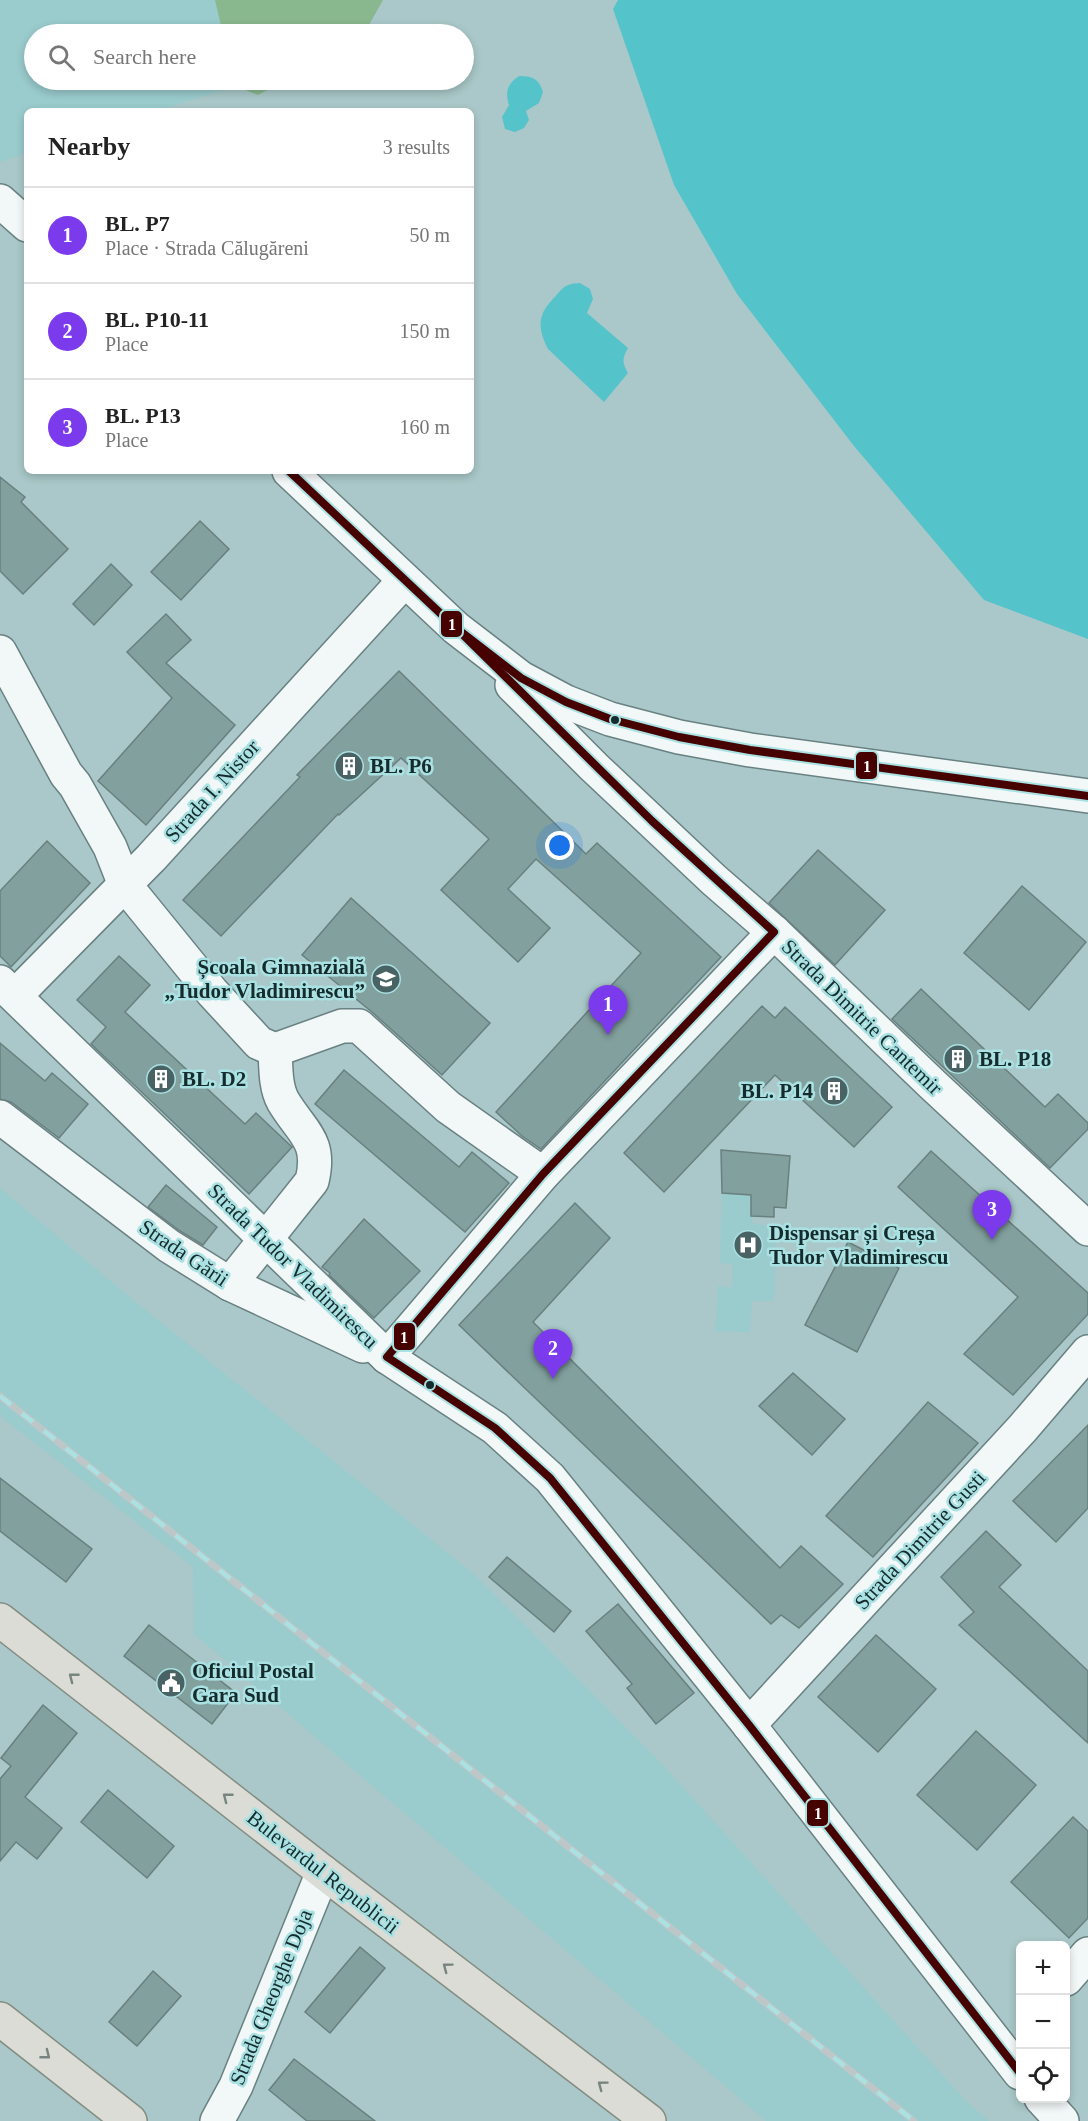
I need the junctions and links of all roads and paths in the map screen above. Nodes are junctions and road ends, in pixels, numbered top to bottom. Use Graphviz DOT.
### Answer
graph roads {
  1 [pos="0,201"];
  2 [pos="24,222"];
  3 [pos="292,474"];
  4 [pos="405,581"];
  5 [pos="456,628"];
  6 [pos="0,652"];
  7 [pos="1088,796"];
  8 [pos="124,885"];
  9 [pos="774,932"];
  10 [pos="8,989"];
  11 [pos="275,1050"];
  12 [pos="0,1117"];
  13 [pos="543,1174"];
  14 [pos="1088,1229"];
  15 [pos="266,1239"];
  16 [pos="230,1284"];
  17 [pos="1088,1352"];
  18 [pos="387,1357"];
  19 [pos="0,1620"];
  20 [pos="749,1725"];
  21 [pos="323,1872"];
  22 [pos="1088,1954"];
  23 [pos="1070,1974"];
  24 [pos="0,2019"];
  25 [pos="1014,2050"];
  26 [pos="1046,2103"];
  27 [pos="130,2121"];
  28 [pos="217,2121"];
  29 [pos="649,2121"];
  30 [pos="1062,2121"];
  1 -- 2 [label="street"];
  3 -- 4 [label="street"];
  4 -- 5 [label="street"];
  4 -- 8 [label="street, Strada I. Nistor"];
  5 -- 7 [label="street"];
  5 -- 9 [label="street, Strada Dimitrie Cantemir"];
  6 -- 8 [label="street"];
  8 -- 10 [label="street, Strada I. Nistor"];
  8 -- 11 [label="street"];
  9 -- 13 [label="street"];
  9 -- 14 [label="street, Strada Dimitrie Cantemir"];
  10 -- 15 [label="street, Strada Tudor Vladimirescu"];
  11 -- 13 [label="street"];
  11 -- 15 [label="street"];
  12 -- 16 [label="street, Strada Gării"];
  13 -- 18 [label="street"];
  15 -- 16 [label="street"];
  15 -- 18 [label="street, Strada Tudor Vladimirescu"];
  16 -- 18 [label="street, Strada Gării"];
  17 -- 20 [label="street, Strada Dimitrie Gusti"];
  18 -- 20 [label="street, Strada Tudor Vladimirescu"];
  21 -- 19 [label="main road, Bulevardul Republicii, one-way"];
  20 -- 25 [label="street, Strada Tudor Vladimirescu"];
  21 -- 28 [label="street, Strada Gheorghe Doja"];
  29 -- 21 [label="main road, Bulevardul Republicii, one-way"];
  22 -- 23 [label="street"];
  24 -- 27 [label="main road, one-way"];
  26 -- 30 [label="street"];
}
